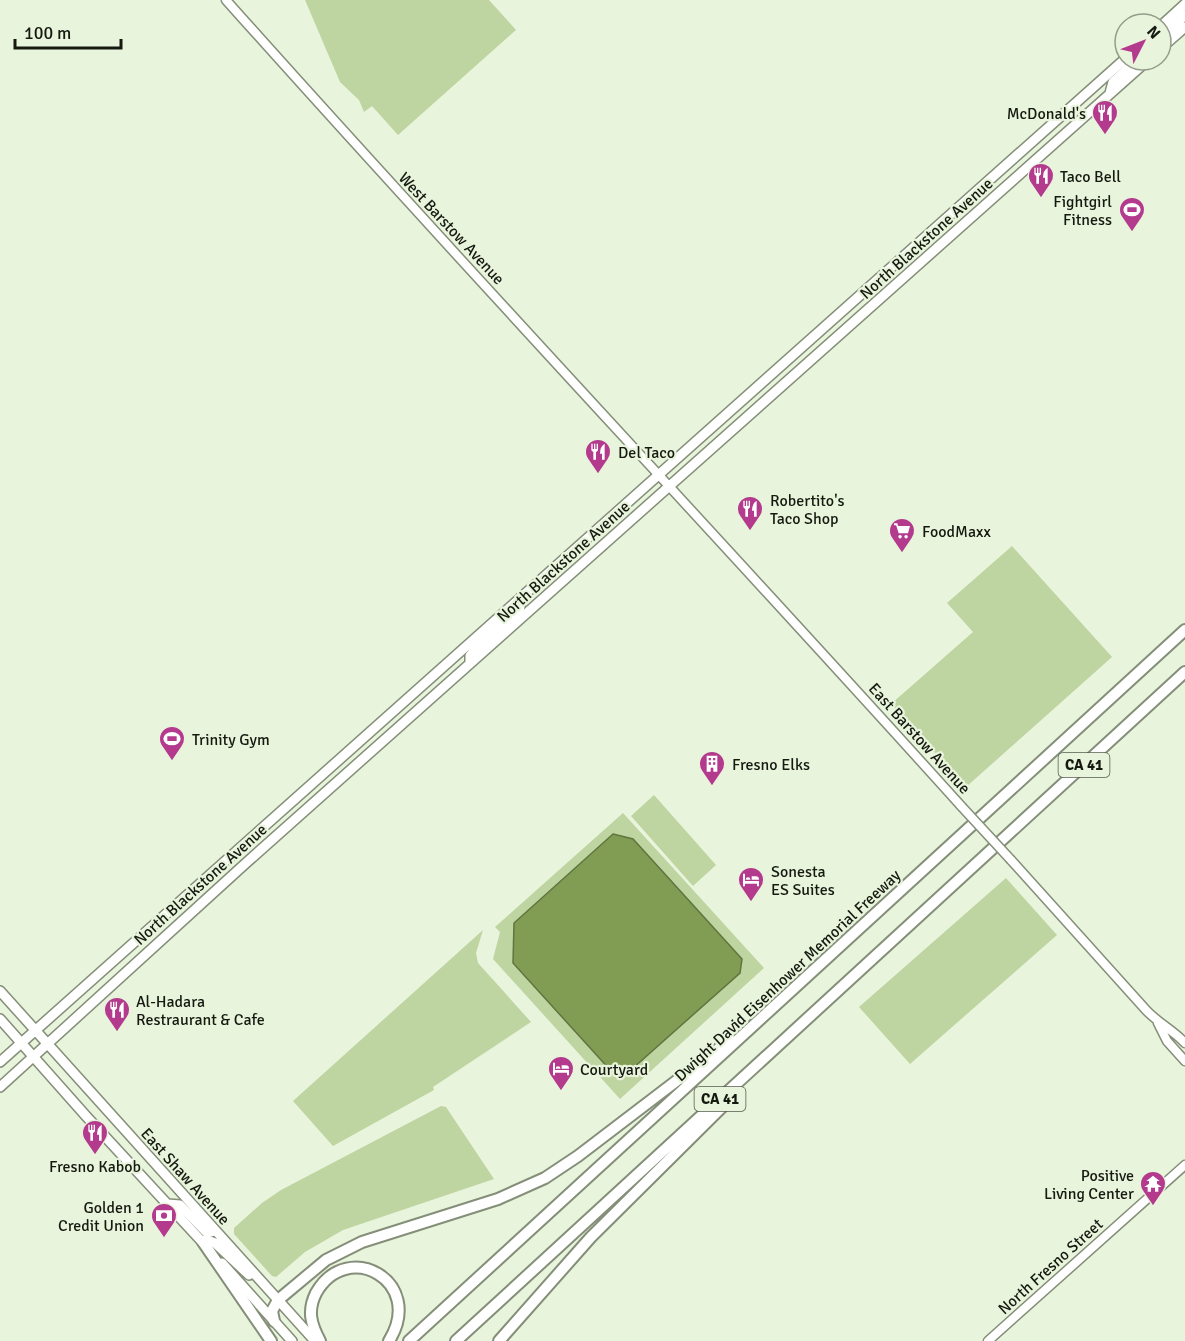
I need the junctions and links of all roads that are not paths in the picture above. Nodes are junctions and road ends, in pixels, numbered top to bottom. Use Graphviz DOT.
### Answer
graph roads {
  1 [pos="226,0"];
  2 [pos="1185,4"];
  3 [pos="1173,15"];
  4 [pos="1185,15"];
  5 [pos="1173,27"];
  6 [pos="1185,27"];
  7 [pos="1173,37"];
  8 [pos="1113,70"];
  9 [pos="1124,72"];
  10 [pos="1134,72"];
  11 [pos="1110,93"];
  12 [pos="659,474"];
  13 [pos="670,485"];
  14 [pos="520,598"];
  15 [pos="1185,630"];
  16 [pos="470,663"];
  17 [pos="1185,672"];
  18 [pos="0,991"];
  19 [pos="783,1000"];
  20 [pos="0,1019"];
  21 [pos="805,1022"];
  22 [pos="1158,1023"];
  23 [pos="35,1030"];
  24 [pos="21,1043"];
  25 [pos="1185,1043"];
  26 [pos="48,1044"];
  27 [pos="34,1056"];
  28 [pos="1185,1061"];
  29 [pos="0,1062"];
  30 [pos="0,1087"];
  31 [pos="1185,1165"];
  32 [pos="168,1204"];
  33 [pos="215,1232"];
  34 [pos="203,1242"];
  35 [pos="562,1245"];
  36 [pos="278,1300"];
  37 [pos="274,1321"];
  38 [pos="271,1341"];
  39 [pos="292,1341"];
  40 [pos="317,1341"];
  41 [pos="389,1341"];
  42 [pos="409,1341"];
  43 [pos="456,1341"];
  44 [pos="466,1341"];
  45 [pos="499,1341"];
  46 [pos="988,1341"];
  1 -- 12 [label="main road, West Barstow Avenue"];
  2 -- 3 [label="main road"];
  4 -- 5 [label="main road"];
  6 -- 7 [label="main road"];
  8 -- 12 [label="main road, North Blackstone Avenue"];
  9 -- 11 [label="main road"];
  10 -- 11 [label="main road, North Blackstone Avenue"];
  11 -- 13 [label="main road, North Blackstone Avenue"];
  12 -- 13 [label="main road, East Barstow Avenue"];
  12 -- 14 [label="main road, North Blackstone Avenue"];
  13 -- 16 [label="main road, North Blackstone Avenue"];
  13 -- 22 [label="main road, East Barstow Avenue, bridge"];
  14 -- 16 [label="main road"];
  14 -- 23 [label="main road, North Blackstone Avenue"];
  15 -- 19 [label="highway, Dwight David Eisenhower Memorial Freeway / CA 41"];
  16 -- 26 [label="main road, North Blackstone Avenue"];
  17 -- 21 [label="highway, CA 41"];
  18 -- 23 [label="main road, East Shaw Avenue"];
  19 -- 36 [label="highway"];
  19 -- 42 [label="highway, Dwight David Eisenhower Memorial Freeway / CA 41"];
  20 -- 24 [label="main road, East Shaw Avenue"];
  21 -- 35 [label="highway, CA 41"];
  21 -- 45 [label="highway"];
  22 -- 25 [label="main road, East Barstow Avenue"];
  22 -- 28 [label="main road, East Barstow Avenue"];
  23 -- 24 [label="main road, North Blackstone Avenue"];
  23 -- 26 [label="main road, East Shaw Avenue"];
  24 -- 27 [label="main road, East Shaw Avenue"];
  24 -- 29 [label="main road, North Blackstone Avenue"];
  26 -- 27 [label="main road, North Blackstone Avenue"];
  26 -- 33 [label="main road, East Shaw Avenue"];
  27 -- 30 [label="main road, North Blackstone Avenue"];
  27 -- 32 [label="main road, East Shaw Avenue"];
  31 -- 46 [label="main road, North Fresno Street"];
  32 -- 33 [label="main road"];
  32 -- 34 [label="main road, East Shaw Avenue"];
  33 -- 36 [label="main road, East Shaw Avenue"];
  34 -- 36 [label="main road"];
  34 -- 37 [label="main road, East Shaw Avenue"];
  34 -- 38 [label="highway"];
  35 -- 43 [label="highway, CA 41"];
  35 -- 44 [label="highway"];
  36 -- 37 [label="highway"];
  36 -- 40 [label="main road, East Shaw Avenue"];
  37 -- 39 [label="main road, East Shaw Avenue"];
  40 -- 41 [label="highway"];
}
